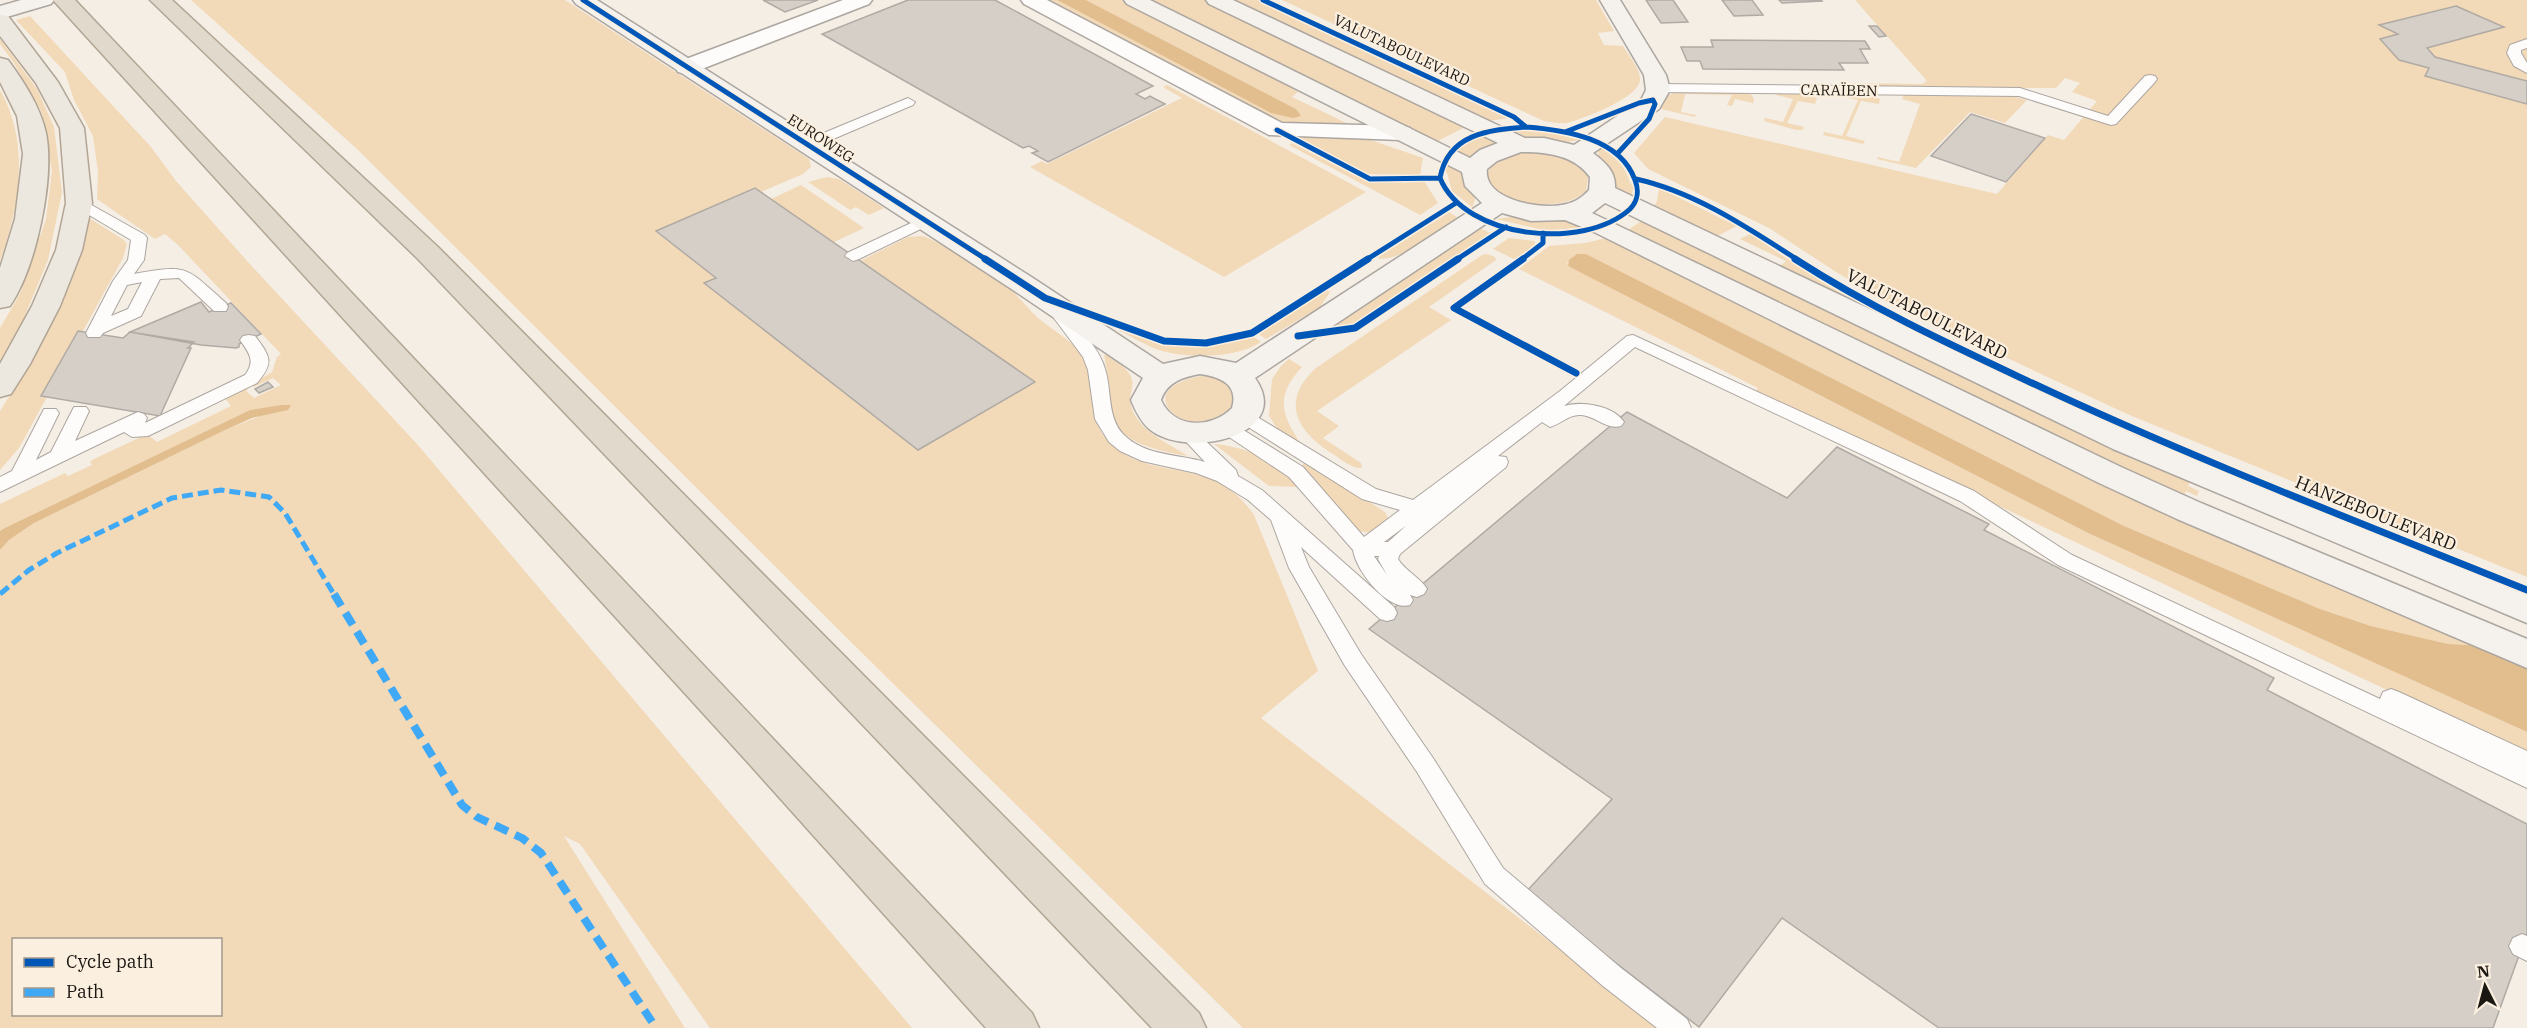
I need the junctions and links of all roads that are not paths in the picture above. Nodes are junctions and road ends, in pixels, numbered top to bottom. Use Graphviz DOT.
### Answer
graph roads {
  1 [pos="44,0"];
  2 [pos="63,0"];
  3 [pos="160,0"];
  4 [pos="583,0"];
  5 [pos="862,0"];
  6 [pos="1030,0"];
  7 [pos="1134,0"];
  8 [pos="1216,0"];
  9 [pos="1610,0"];
  10 [pos="0,13"];
  11 [pos="0,21"];
  12 [pos="2527,43"];
  13 [pos="0,65"];
  14 [pos="686,67"];
  15 [pos="2527,69"];
  16 [pos="2150,79"];
  17 [pos="1659,88"];
  18 [pos="908,102"];
  19 [pos="1401,133"];
  20 [pos="807,145"];
  21 [pos="1521,145"];
  22 [pos="1576,154"];
  23 [pos="1474,170"];
  24 [pos="1602,192"];
  25 [pos="79,203"];
  26 [pos="1500,203"];
  27 [pos="1567,212"];
  28 [pos="926,221"];
  29 [pos="853,256"];
  30 [pos="153,276"];
  31 [pos="121,281"];
  32 [pos="1045,298"];
  33 [pos="0,300"];
  34 [pos="220,307"];
  35 [pos="249,340"];
  36 [pos="1161,376"];
  37 [pos="1237,376"];
  38 [pos="0,387"];
  39 [pos="1566,395"];
  40 [pos="80,411"];
  41 [pos="50,413"];
  42 [pos="113,414"];
  43 [pos="1234,422"];
  44 [pos="1186,432"];
  45 [pos="104,435"];
  46 [pos="59,456"];
  47 [pos="1293,459"];
  48 [pos="19,476"];
  49 [pos="2205,477"];
  50 [pos="1236,483"];
  51 [pos="0,485"];
  52 [pos="1416,508"];
  53 [pos="1989,510"];
  54 [pos="1279,516"];
  55 [pos="1417,528"];
  56 [pos="1363,548"];
  57 [pos="1392,550"];
  58 [pos="1402,601"];
  59 [pos="2527,610"];
  60 [pos="2527,654"];
  61 [pos="2527,761"];
  62 [pos="2527,778"];
  63 [pos="1016,1028"];
  64 [pos="1183,1028"];
  65 [pos="1678,1028"];
  1 -- 10 [label="main road"];
  2 -- 63 [label="highway"];
  3 -- 64 [label="highway"];
  4 -- 14 [label="main road, EUROWEG"];
  5 -- 14 [label="street"];
  6 -- 19 [label="street"];
  7 -- 19 [label="main road"];
  8 -- 21 [label="main road, VALUTABOULEVARD"];
  9 -- 17 [label="main road"];
  11 -- 25 [label="main road"];
  12 -- 15 [label="lane"];
  13 -- 33 [label="main road"];
  14 -- 20 [label="main road, EUROWEG"];
  16 -- 17 [label="lane, CARAÏBEN"];
  17 -- 22 [label="main road"];
  18 -- 20 [label="lane"];
  19 -- 23 [label="main road"];
  20 -- 28 [label="main road, EUROWEG"];
  21 -- 22 [label="main road"];
  21 -- 23 [label="main road"];
  22 -- 24 [label="main road"];
  23 -- 26 [label="main road"];
  24 -- 27 [label="main road"];
  24 -- 49 [label="main road, VALUTABOULEVARD"];
  25 -- 31 [label="lane"];
  25 -- 38 [label="main road"];
  26 -- 27 [label="main road"];
  26 -- 37 [label="main road"];
  27 -- 60 [label="main road"];
  28 -- 29 [label="lane"];
  28 -- 32 [label="main road, EUROWEG"];
  30 -- 31 [label="lane"];
  30 -- 31 [label="lane"];
  30 -- 34 [label="lane"];
  32 -- 36 [label="main road, EUROWEG"];
  32 -- 50 [label="lane, EUROWEG"];
  35 -- 45 [label="lane"];
  36 -- 37 [label="main road"];
  36 -- 44 [label="main road, EUROWEG"];
  37 -- 43 [label="main road"];
  39 -- 52 [label="lane"];
  39 -- 53 [label="lane"];
  39 -- 55 [label="lane"];
  40 -- 46 [label="lane"];
  41 -- 48 [label="lane"];
  42 -- 45 [label="lane"];
  43 -- 44 [label="main road, EUROWEG"];
  43 -- 47 [label="lane"];
  44 -- 50 [label="lane, EUROWEG"];
  45 -- 46 [label="lane"];
  46 -- 48 [label="lane"];
  47 -- 52 [label="lane"];
  47 -- 56 [label="lane"];
  48 -- 51 [label="lane"];
  49 -- 59 [label="main road, HANZEBOULEVARD"];
  50 -- 54 [label="lane, EUROWEG"];
  52 -- 55 [label="lane"];
  52 -- 56 [label="lane"];
  53 -- 61 [label="lane"];
  53 -- 62 [label="lane"];
  54 -- 58 [label="lane, EUROWEG"];
  54 -- 65 [label="lane"];
  55 -- 57 [label="lane"];
  56 -- 57 [label="lane"];
  56 -- 58 [label="lane"];
  57 -- 58 [label="lane"];
}
